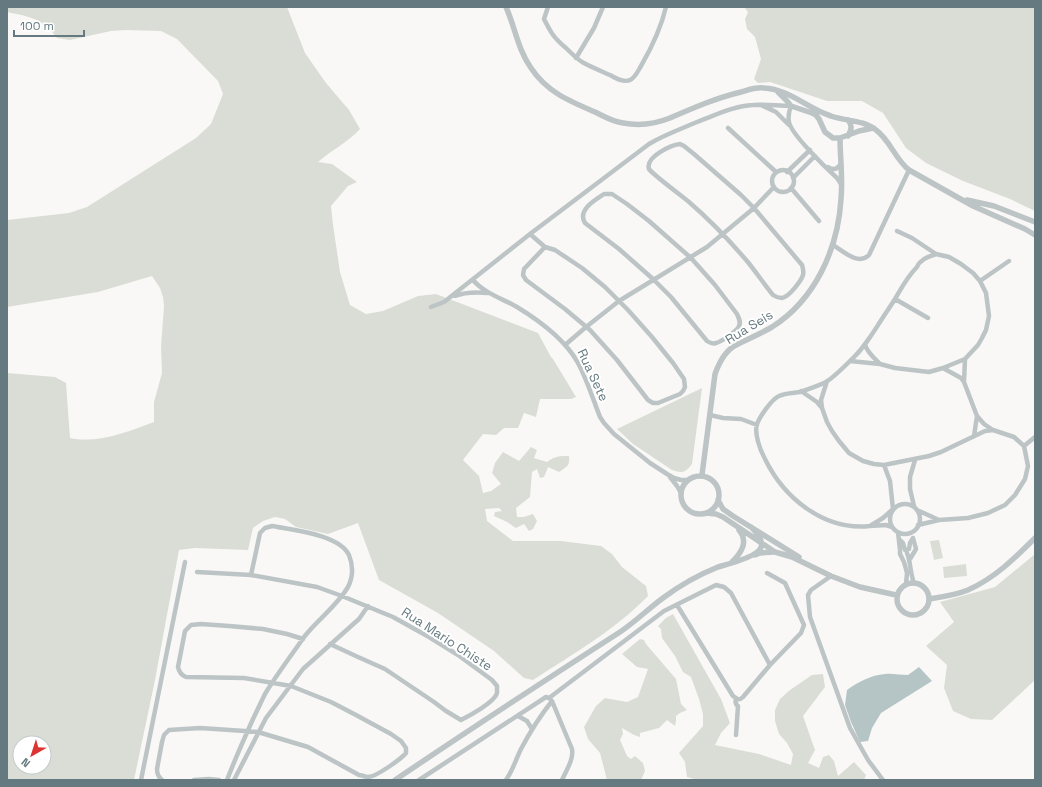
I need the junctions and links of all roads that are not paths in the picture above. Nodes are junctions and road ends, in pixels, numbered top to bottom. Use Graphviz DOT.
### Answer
graph roads {
  1 [pos="506,7"];
  2 [pos="510,7"];
  3 [pos="548,7"];
  4 [pos="603,7"];
  5 [pos="666,7"];
  6 [pos="510,15"];
  7 [pos="576,58"];
  8 [pos="774,90"];
  9 [pos="802,102"];
  10 [pos="760,105"];
  11 [pos="791,106"];
  12 [pos="825,114"];
  13 [pos="848,120"];
  14 [pos="821,123"];
  15 [pos="790,126"];
  16 [pos="728,128"];
  17 [pos="874,128"];
  18 [pos="848,136"];
  19 [pos="840,138"];
  20 [pos="810,150"];
  21 [pos="815,156"];
  22 [pos="841,164"];
  23 [pos="825,165"];
  24 [pos="908,170"];
  25 [pos="776,172"];
  26 [pos="787,172"];
  27 [pos="793,178"];
  28 [pos="842,185"];
  29 [pos="774,187"];
  30 [pos="791,188"];
  31 [pos="954,195"];
  32 [pos="754,208"];
  33 [pos="819,221"];
  34 [pos="1035,222"];
  35 [pos="898,231"];
  36 [pos="530,234"];
  37 [pos="723,234"];
  38 [pos="1035,235"];
  39 [pos="833,245"];
  40 [pos="545,247"];
  41 [pos="936,254"];
  42 [pos="691,258"];
  43 [pos="1009,261"];
  44 [pos="653,279"];
  45 [pos="473,280"];
  46 [pos="980,281"];
  47 [pos="492,294"];
  48 [pos="450,298"];
  49 [pos="895,299"];
  50 [pos="619,301"];
  51 [pos="431,307"];
  52 [pos="928,318"];
  53 [pos="586,327"];
  54 [pos="865,345"];
  55 [pos="565,346"];
  56 [pos="965,359"];
  57 [pos="850,362"];
  58 [pos="880,364"];
  59 [pos="943,368"];
  60 [pos="827,381"];
  61 [pos="964,382"];
  62 [pos="801,391"];
  63 [pos="822,408"];
  64 [pos="710,415"];
  65 [pos="978,416"];
  66 [pos="757,425"];
  67 [pos="994,430"];
  68 [pos="974,436"];
  69 [pos="1035,437"];
  70 [pos="1024,446"];
  71 [pos="915,460"];
  72 [pos="884,465"];
  73 [pos="667,474"];
  74 [pos="702,475"];
  75 [pos="687,480"];
  76 [pos="680,493"];
  77 [pos="718,500"];
  78 [pos="915,508"];
  79 [pos="892,510"];
  80 [pos="706,513"];
  81 [pos="939,520"];
  82 [pos="733,524"];
  83 [pos="918,525"];
  84 [pos="870,526"];
  85 [pos="892,527"];
  86 [pos="751,528"];
  87 [pos="898,532"];
  88 [pos="912,532"];
  89 [pos="913,538"];
  90 [pos="1035,538"];
  91 [pos="899,539"];
  92 [pos="762,544"];
  93 [pos="906,551"];
  94 [pos="775,552"];
  95 [pos="753,556"];
  96 [pos="910,560"];
  97 [pos="185,562"];
  98 [pos="904,562"];
  99 [pos="730,564"];
  100 [pos="812,567"];
  101 [pos="197,572"];
  102 [pos="767,573"];
  103 [pos="251,576"];
  104 [pos="831,576"];
  105 [pos="914,583"];
  106 [pos="906,584"];
  107 [pos="896,595"];
  108 [pos="342,596"];
  109 [pos="929,599"];
  110 [pos="677,605"];
  111 [pos="368,606"];
  112 [pos="303,640"];
  113 [pos="330,644"];
  114 [pos="770,665"];
  115 [pos="273,682"];
  116 [pos="290,686"];
  117 [pos="550,699"];
  118 [pos="738,699"];
  119 [pos="518,716"];
  120 [pos="532,728"];
  121 [pos="247,731"];
  122 [pos="258,732"];
  123 [pos="736,735"];
  124 [pos="142,780"];
  125 [pos="162,780"];
  126 [pos="194,780"];
  127 [pos="219,780"];
  128 [pos="227,780"];
  129 [pos="234,780"];
  130 [pos="395,780"];
  131 [pos="419,780"];
  132 [pos="506,780"];
  133 [pos="562,780"];
  134 [pos="883,780"];
  1 -- 6 [label="street"];
  2 -- 6 [label="street"];
  3 -- 7 [label="street"];
  4 -- 7 [label="street"];
  5 -- 7 [label="street"];
  6 -- 8 [label="street"];
  8 -- 9 [label="street"];
  8 -- 11 [label="street"];
  9 -- 11 [label="street"];
  9 -- 12 [label="street"];
  10 -- 11 [label="street"];
  10 -- 15 [label="street"];
  10 -- 36 [label="street"];
  11 -- 14 [label="street"];
  11 -- 15 [label="street"];
  12 -- 13 [label="street"];
  12 -- 14 [label="street"];
  13 -- 17 [label="street"];
  13 -- 18 [label="street"];
  14 -- 19 [label="street"];
  15 -- 20 [label="street"];
  16 -- 25 [label="street"];
  17 -- 18 [label="street"];
  17 -- 24 [label="street"];
  18 -- 19 [label="street"];
  19 -- 22 [label="street, Rua Seis"];
  20 -- 21 [label="street"];
  20 -- 26 [label="street"];
  21 -- 23 [label="street"];
  21 -- 27 [label="street"];
  22 -- 23 [label="street"];
  22 -- 28 [label="street, Rua Seis"];
  23 -- 28 [label="street"];
  24 -- 31 [label="street"];
  24 -- 39 [label="street"];
  25 -- 26 [label="street"];
  25 -- 29 [label="street"];
  26 -- 27 [label="street"];
  27 -- 30 [label="street"];
  28 -- 39 [label="street, Rua Seis"];
  29 -- 30 [label="street"];
  29 -- 32 [label="street"];
  30 -- 33 [label="street"];
  31 -- 34 [label="street"];
  31 -- 38 [label="street"];
  32 -- 37 [label="street"];
  32 -- 37 [label="street"];
  32 -- 37 [label="street"];
  35 -- 41 [label="street"];
  36 -- 40 [label="street"];
  36 -- 45 [label="street"];
  37 -- 42 [label="street"];
  39 -- 64 [label="street, Rua Seis"];
  40 -- 50 [label="street"];
  40 -- 53 [label="street"];
  41 -- 46 [label="street"];
  41 -- 49 [label="street"];
  42 -- 44 [label="street"];
  42 -- 44 [label="street"];
  42 -- 44 [label="street"];
  43 -- 46 [label="street"];
  44 -- 50 [label="street"];
  45 -- 47 [label="street, Rua Sete"];
  45 -- 48 [label="street"];
  46 -- 56 [label="street"];
  47 -- 48 [label="street"];
  47 -- 55 [label="street, Rua Sete"];
  48 -- 51 [label="street"];
  49 -- 52 [label="street"];
  49 -- 54 [label="street"];
  50 -- 53 [label="street"];
  50 -- 53 [label="street"];
  53 -- 55 [label="street"];
  54 -- 57 [label="street"];
  54 -- 58 [label="street"];
  55 -- 73 [label="street, Rua Sete"];
  56 -- 59 [label="street"];
  56 -- 61 [label="street"];
  57 -- 58 [label="street"];
  57 -- 60 [label="street"];
  58 -- 59 [label="street"];
  59 -- 61 [label="street"];
  60 -- 62 [label="street"];
  60 -- 63 [label="street"];
  61 -- 65 [label="street"];
  62 -- 63 [label="street"];
  62 -- 66 [label="street"];
  63 -- 72 [label="street"];
  64 -- 66 [label="street"];
  64 -- 74 [label="street, Rua Seis"];
  65 -- 67 [label="street"];
  65 -- 68 [label="street"];
  66 -- 84 [label="street"];
  67 -- 68 [label="street"];
  67 -- 70 [label="street"];
  68 -- 71 [label="street"];
  69 -- 70 [label="street"];
  70 -- 81 [label="street"];
  71 -- 72 [label="street"];
  71 -- 78 [label="street"];
  72 -- 79 [label="street"];
  73 -- 75 [label="street, Rua Sete"];
  73 -- 76 [label="street, Rua Sete"];
  74 -- 75 [label="street"];
  74 -- 77 [label="street"];
  75 -- 76 [label="street"];
  76 -- 80 [label="street"];
  77 -- 80 [label="street"];
  77 -- 86 [label="street"];
  78 -- 79 [label="street"];
  78 -- 81 [label="street"];
  78 -- 83 [label="street"];
  79 -- 84 [label="street"];
  79 -- 85 [label="street"];
  80 -- 82 [label="street"];
  81 -- 83 [label="street"];
  82 -- 92 [label="street"];
  82 -- 99 [label="street"];
  83 -- 88 [label="street"];
  84 -- 85 [label="street"];
  85 -- 87 [label="street"];
  86 -- 92 [label="street"];
  86 -- 100 [label="street"];
  87 -- 88 [label="street"];
  87 -- 91 [label="street"];
  88 -- 89 [label="street"];
  89 -- 93 [label="street"];
  89 -- 96 [label="street"];
  90 -- 109 [label="street"];
  91 -- 93 [label="street"];
  91 -- 98 [label="street"];
  92 -- 94 [label="street"];
  92 -- 95 [label="street"];
  93 -- 96 [label="street"];
  93 -- 98 [label="street"];
  94 -- 95 [label="street"];
  94 -- 100 [label="street"];
  95 -- 99 [label="street"];
  96 -- 105 [label="street"];
  97 -- 124 [label="street"];
  98 -- 106 [label="street"];
  99 -- 130 [label="street"];
  100 -- 104 [label="street"];
  101 -- 103 [label="street, Rua Mario Chiste"];
  102 -- 114 [label="street"];
  103 -- 108 [label="street, Rua Mario Chiste"];
  103 -- 108 [label="street"];
  104 -- 107 [label="street"];
  104 -- 134 [label="street"];
  105 -- 106 [label="street"];
  105 -- 109 [label="street"];
  106 -- 107 [label="street"];
  107 -- 109 [label="street"];
  108 -- 111 [label="street, Rua Mario Chiste"];
  108 -- 112 [label="street"];
  110 -- 114 [label="street"];
  110 -- 117 [label="street"];
  110 -- 118 [label="street"];
  111 -- 113 [label="street"];
  111 -- 113 [label="street, Rua Mario Chiste"];
  112 -- 115 [label="street"];
  112 -- 115 [label="street"];
  113 -- 116 [label="street"];
  114 -- 118 [label="street"];
  115 -- 116 [label="street"];
  115 -- 121 [label="street"];
  116 -- 122 [label="street"];
  116 -- 122 [label="street"];
  117 -- 119 [label="street"];
  117 -- 120 [label="street"];
  117 -- 133 [label="street"];
  118 -- 123 [label="street"];
  119 -- 120 [label="street"];
  119 -- 131 [label="street"];
  120 -- 132 [label="street"];
  121 -- 122 [label="street"];
  121 -- 125 [label="street"];
  121 -- 128 [label="street"];
  122 -- 129 [label="street"];
  126 -- 127 [label="street"];
}
